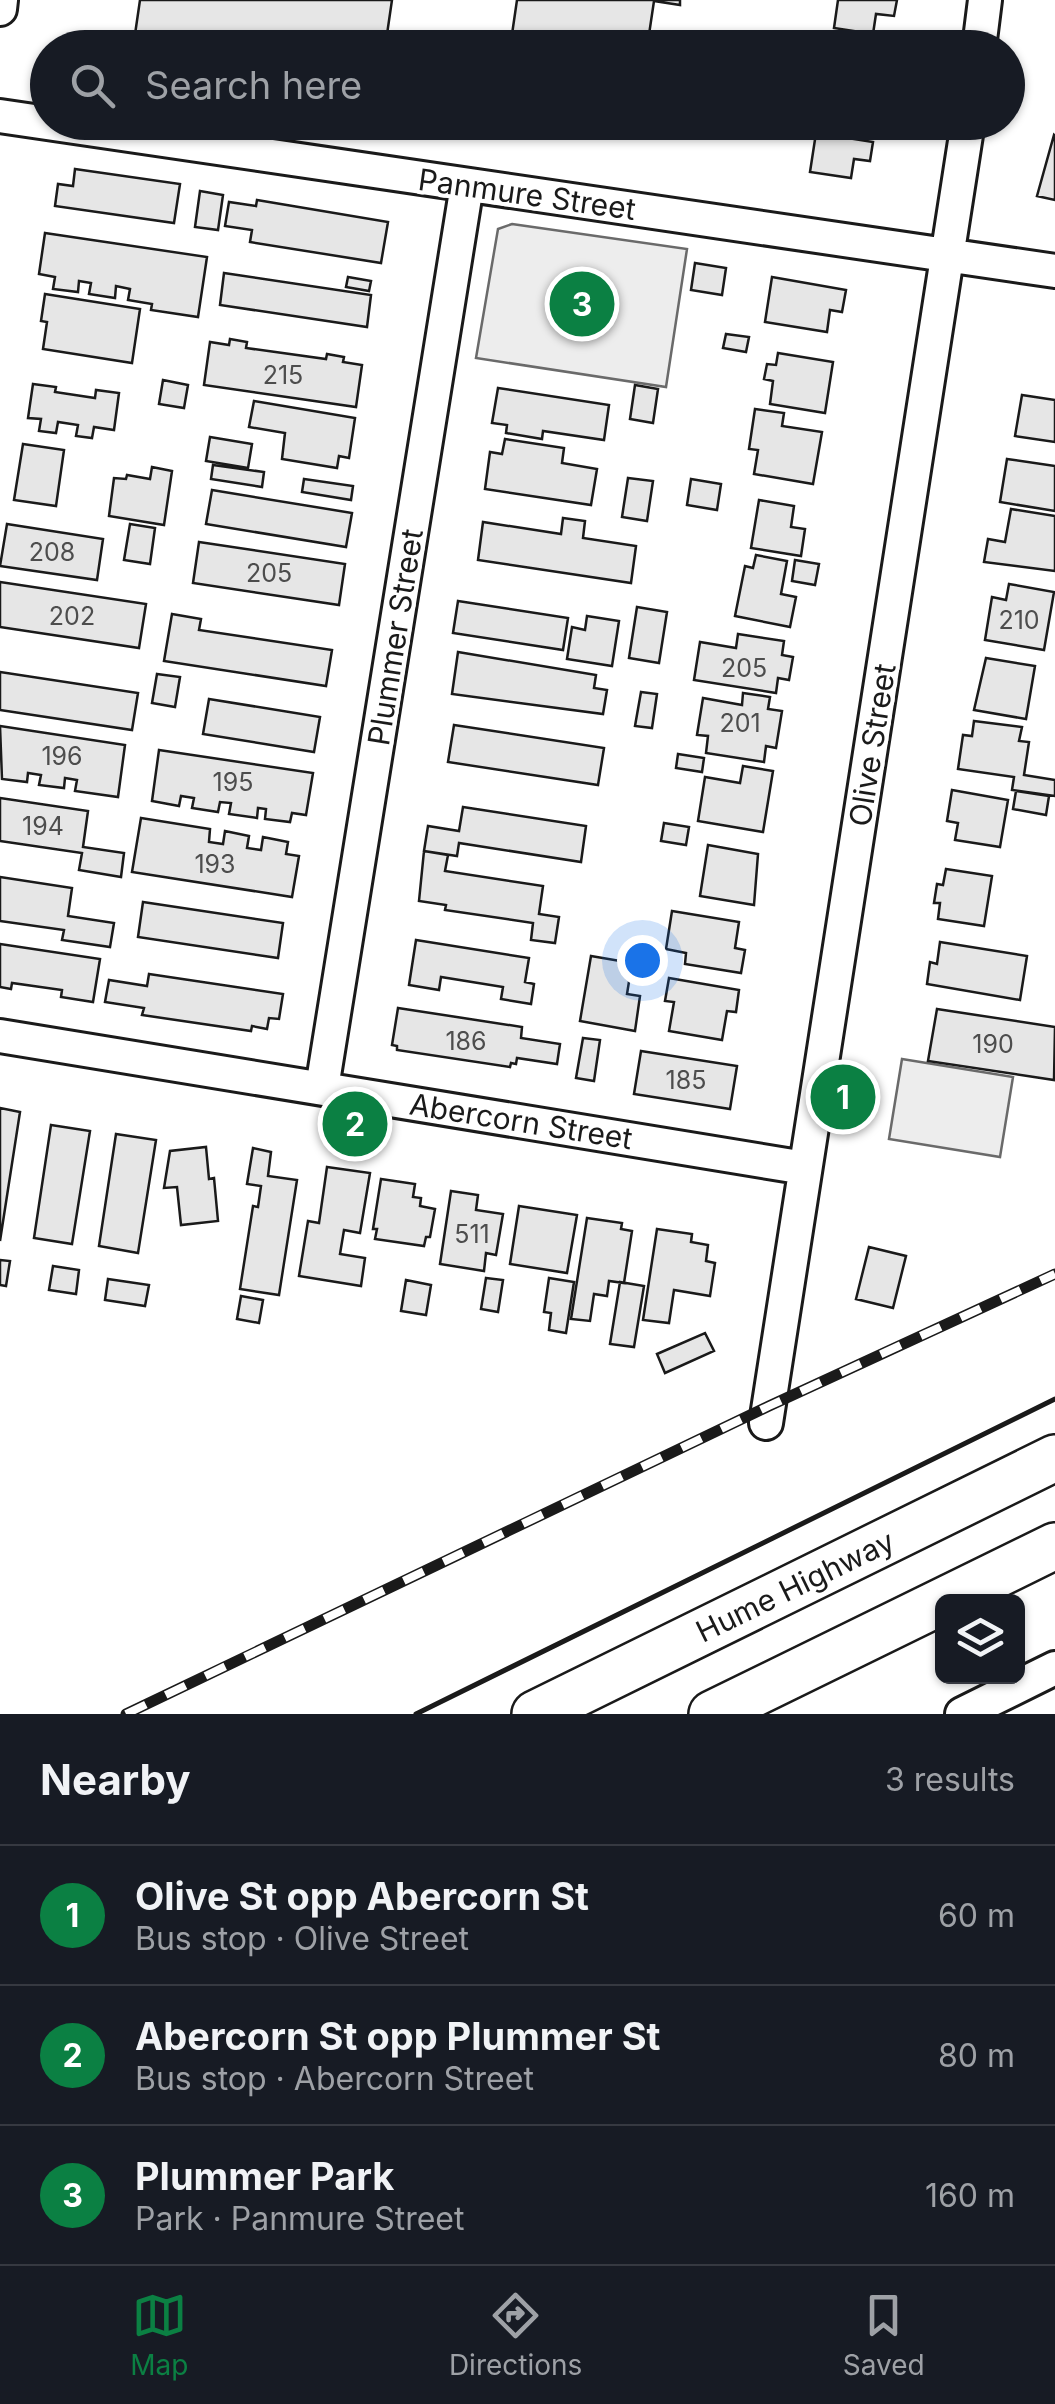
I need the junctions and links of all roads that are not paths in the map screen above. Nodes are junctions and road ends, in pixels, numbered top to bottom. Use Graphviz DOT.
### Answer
graph roads {
  1 [pos="1,0"];
  2 [pos="986,0"];
  3 [pos="0,9"];
  4 [pos="982,30"];
  5 [pos="0,116"];
  6 [pos="30,120"];
  7 [pos="162,140"];
  8 [pos="965,140"];
  9 [pos="467,185"];
  10 [pos="949,255"];
  11 [pos="1055,271"];
  12 [pos="0,1036"];
  13 [pos="322,1088"];
  14 [pos="805,1168"];
  15 [pos="766,1423"];
  16 [pos="1055,1458"];
  17 [pos="1055,1546"];
  18 [pos="1055,1668"];
  19 [pos="535,1714"];
  20 [pos="712,1714"];
  21 [pos="962,1714"];
  1 -- 3 [label="street"];
  2 -- 4 [label="street"];
  5 -- 6 [label="street, Panmure Street"];
  7 -- 9 [label="street, Panmure Street"];
  8 -- 10 [label="street, Olive Street"];
  9 -- 10 [label="street, Panmure Street"];
  9 -- 13 [label="street, Plummer Street"];
  10 -- 11 [label="street, Panmure Street"];
  10 -- 14 [label="street, Olive Street"];
  12 -- 13 [label="street, Abercorn Street"];
  13 -- 14 [label="street, Abercorn Street"];
  14 -- 15 [label="street, Olive Street"];
  16 -- 19 [label="highway, Hume Highway"];
  17 -- 20 [label="highway"];
  18 -- 21 [label="street"];
}
